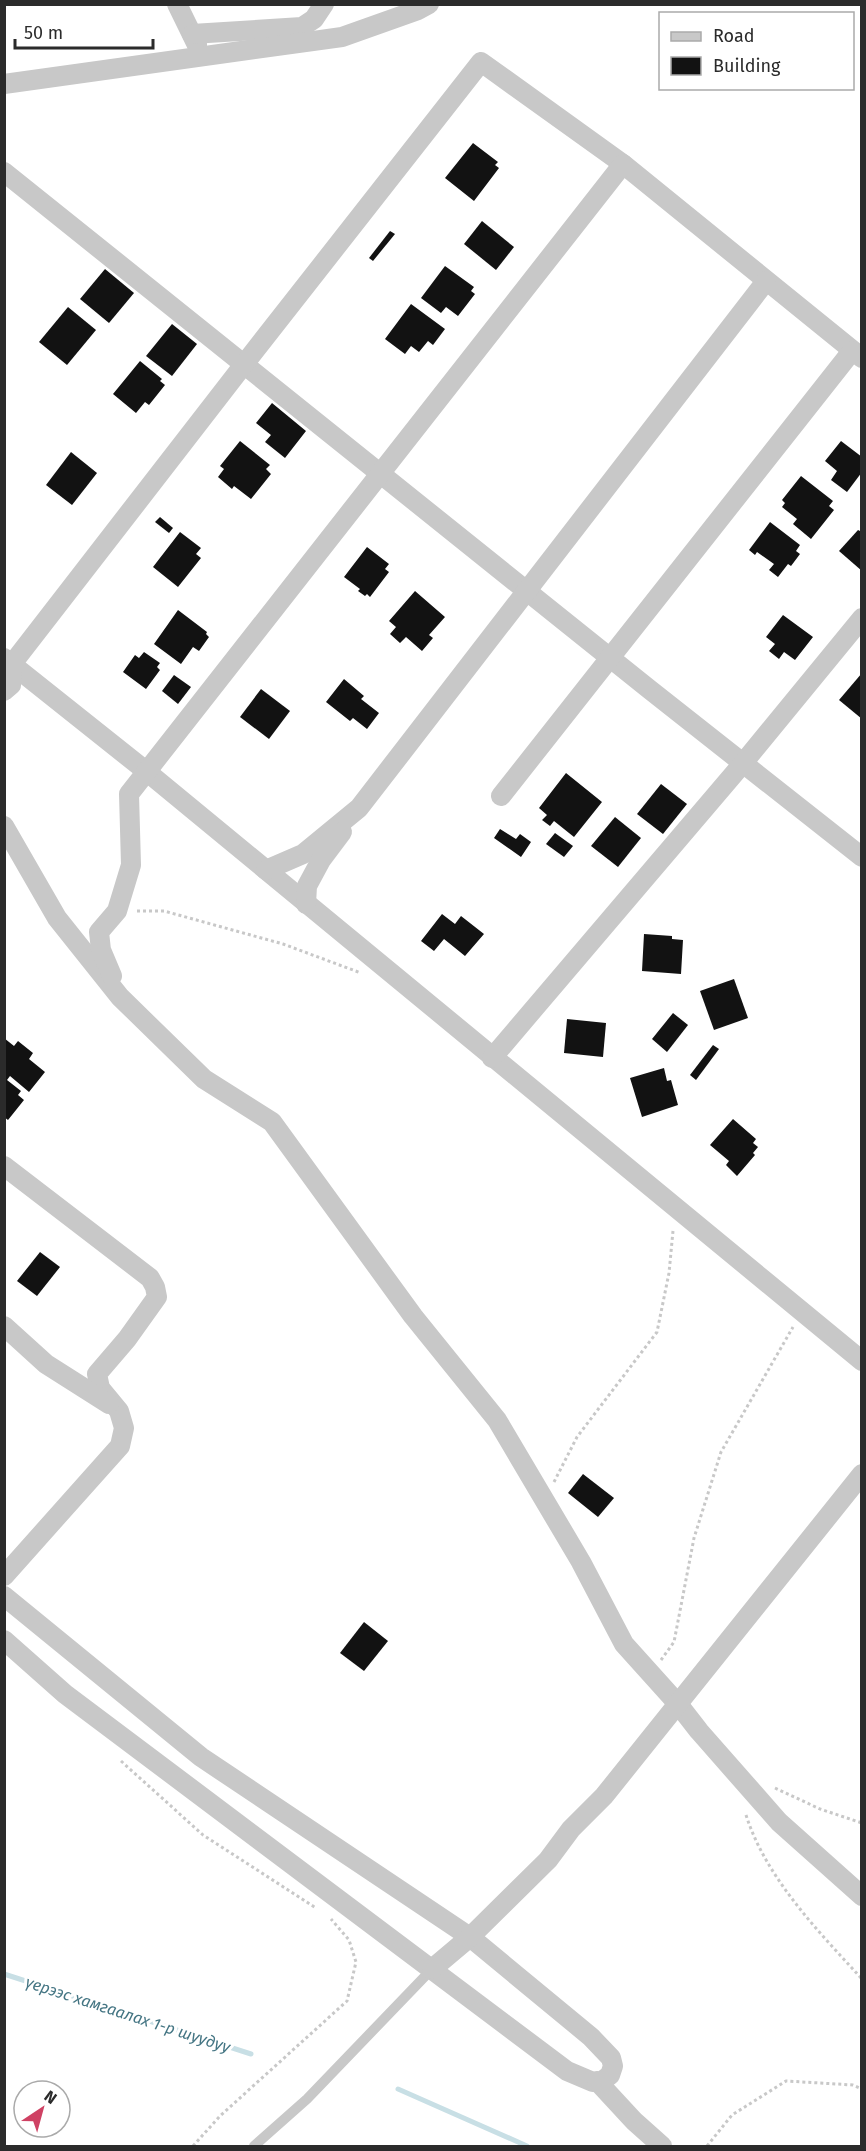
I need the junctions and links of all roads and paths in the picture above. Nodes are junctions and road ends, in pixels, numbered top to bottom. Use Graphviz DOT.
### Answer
graph roads {
  1 [pos="177,4"];
  2 [pos="324,4"];
  3 [pos="429,4"];
  4 [pos="192,34"];
  5 [pos="203,58"];
  6 [pos="4,84"];
  7 [pos="623,164"];
  8 [pos="4,172"];
  9 [pos="766,281"];
  10 [pos="857,354"];
  11 [pos="244,363"];
  12 [pos="382,474"];
  13 [pos="527,591"];
  14 [pos="861,618"];
  15 [pos="609,657"];
  16 [pos="8,661"];
  17 [pos="4,691"];
  18 [pos="744,762"];
  19 [pos="146,771"];
  20 [pos="501,795"];
  21 [pos="359,808"];
  22 [pos="4,826"];
  23 [pos="861,857"];
  24 [pos="266,870"];
  25 [pos="306,904"];
  26 [pos="117,911"];
  27 [pos="362,974"];
  28 [pos="120,997"];
  29 [pos="492,1058"];
  30 [pos="4,1166"];
  31 [pos="675,1208"];
  32 [pos="802,1312"];
  33 [pos="4,1326"];
  34 [pos="861,1361"];
  35 [pos="118,1411"];
  36 [pos="861,1474"];
  37 [pos="544,1500"];
  38 [pos="4,1576"];
  39 [pos="4,1596"];
  40 [pos="4,1640"];
  41 [pos="650,1674"];
  42 [pos="678,1704"];
  43 [pos="117,1758"];
  44 [pos="861,1896"];
  45 [pos="319,1910"];
  46 [pos="329,1917"];
  47 [pos="470,1937"];
  48 [pos="432,1969"];
  49 [pos="597,2081"];
  50 [pos="861,2089"];
  51 [pos="193,2146"];
  52 [pos="254,2146"];
  53 [pos="662,2146"];
  54 [pos="707,2146"];
  1 -- 4 [label="street"];
  2 -- 4 [label="street"];
  3 -- 5 [label="street"];
  4 -- 5 [label="street"];
  5 -- 6 [label="street"];
  7 -- 9 [label="street"];
  7 -- 11 [label="street"];
  7 -- 12 [label="street"];
  8 -- 11 [label="street"];
  9 -- 10 [label="street"];
  9 -- 13 [label="street"];
  10 -- 15 [label="street"];
  11 -- 12 [label="street"];
  11 -- 16 [label="street"];
  12 -- 13 [label="street"];
  12 -- 19 [label="street"];
  13 -- 15 [label="street"];
  13 -- 21 [label="street"];
  14 -- 18 [label="street"];
  15 -- 18 [label="street"];
  15 -- 20 [label="street"];
  16 -- 17 [label="street"];
  16 -- 19 [label="street"];
  18 -- 23 [label="street"];
  18 -- 29 [label="street"];
  19 -- 24 [label="street"];
  19 -- 26 [label="street"];
  21 -- 24 [label="street"];
  21 -- 25 [label="street"];
  22 -- 28 [label="street"];
  24 -- 25 [label="street"];
  25 -- 29 [label="street"];
  26 -- 27 [label="path"];
  26 -- 28 [label="street"];
  28 -- 37 [label="street"];
  29 -- 31 [label="street"];
  30 -- 35 [label="street"];
  31 -- 32 [label="street"];
  31 -- 37 [label="path"];
  32 -- 34 [label="street"];
  32 -- 41 [label="path"];
  33 -- 35 [label="street"];
  35 -- 38 [label="street"];
  36 -- 42 [label="street"];
  37 -- 41 [label="street"];
  39 -- 47 [label="street"];
  40 -- 48 [label="street"];
  41 -- 42 [label="street"];
  42 -- 44 [label="street"];
  42 -- 47 [label="street"];
  43 -- 45 [label="path"];
  46 -- 51 [label="path"];
  47 -- 48 [label="street"];
  47 -- 49 [label="street"];
  48 -- 49 [label="street"];
  48 -- 52 [label="lane"];
  49 -- 53 [label="street"];
  50 -- 54 [label="path"];
}
